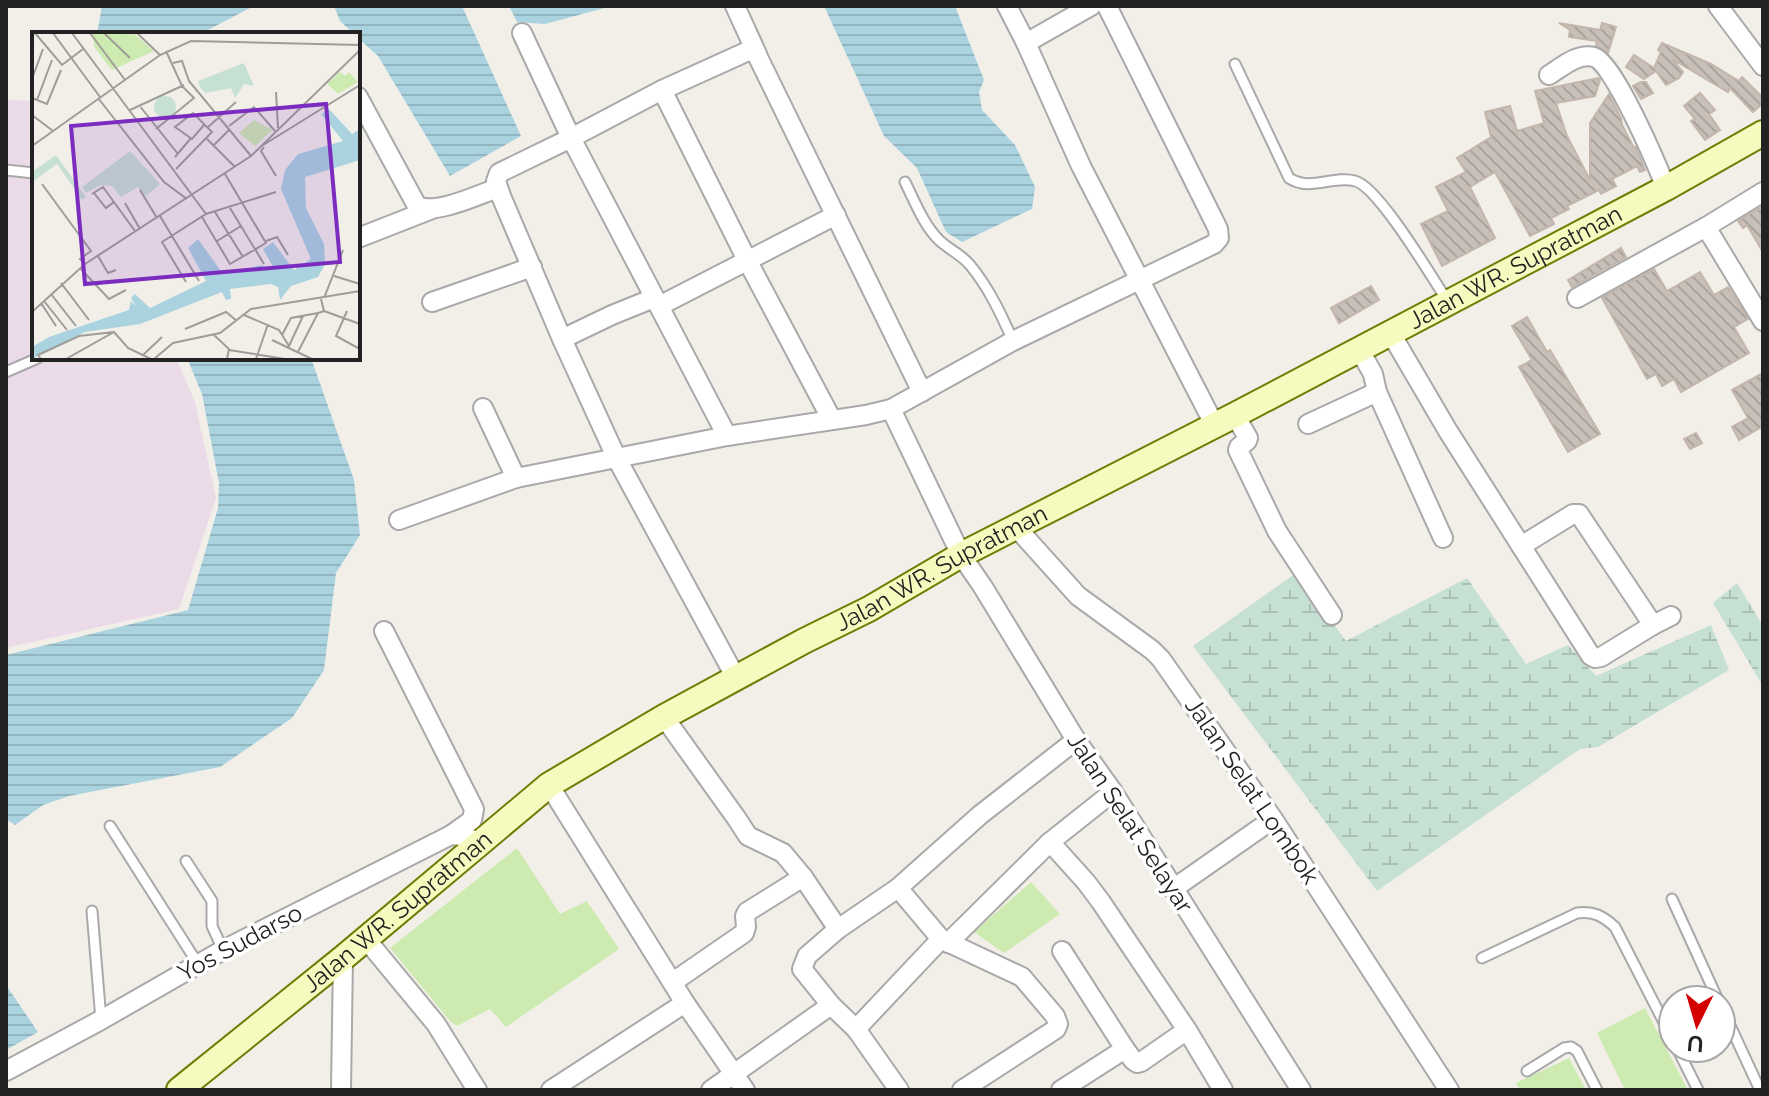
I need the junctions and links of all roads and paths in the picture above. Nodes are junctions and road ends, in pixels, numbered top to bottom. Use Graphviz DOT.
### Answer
graph roads {
  1 [pos="735,6"];
  2 [pos="1007,6"];
  3 [pos="1091,6"];
  4 [pos="1107,6"];
  5 [pos="1718,6"];
  6 [pos="522,33"];
  7 [pos="1026,43"];
  8 [pos="757,54"];
  9 [pos="1235,64"];
  10 [pos="1763,66"];
  11 [pos="1549,75"];
  12 [pos="662,90"];
  13 [pos="360,101"];
  14 [pos="1762,137"];
  15 [pos="571,138"];
  16 [pos="6,170"];
  17 [pos="32,173"];
  18 [pos="905,182"];
  19 [pos="498,188"];
  20 [pos="1666,188"];
  21 [pos="1763,192"];
  22 [pos="432,209"];
  23 [pos="836,215"];
  24 [pos="1706,227"];
  25 [pos="360,237"];
  26 [pos="747,260"];
  27 [pos="532,267"];
  28 [pos="1141,280"];
  29 [pos="1577,298"];
  30 [pos="432,302"];
  31 [pos="656,302"];
  32 [pos="1448,302"];
  33 [pos="1763,321"];
  34 [pos="562,339"];
  35 [pos="1013,341"];
  36 [pos="1397,343"];
  37 [pos="33,360"];
  38 [pos="1369,369"];
  39 [pos="6,372"];
  40 [pos="922,392"];
  41 [pos="483,408"];
  42 [pos="891,409"];
  43 [pos="832,420"];
  44 [pos="1308,424"];
  45 [pos="1235,426"];
  46 [pos="727,436"];
  47 [pos="617,459"];
  48 [pos="516,478"];
  49 [pos="399,520"];
  50 [pos="1016,527"];
  51 [pos="1443,538"];
  52 [pos="1521,546"];
  53 [pos="964,559"];
  54 [pos="1332,615"];
  55 [pos="1671,616"];
  56 [pos="1653,625"];
  57 [pos="384,631"];
  58 [pos="736,678"];
  59 [pos="664,717"];
  60 [pos="1076,740"];
  61 [pos="549,785"];
  62 [pos="1113,792"];
  63 [pos="1273,819"];
  64 [pos="110,826"];
  65 [pos="451,835"];
  66 [pos="480,842"];
  67 [pos="1050,842"];
  68 [pos="186,861"];
  69 [pos="803,877"];
  70 [pos="898,888"];
  71 [pos="1173,889"];
  72 [pos="1672,899"];
  73 [pos="92,911"];
  74 [pos="838,929"];
  75 [pos="365,938"];
  76 [pos="944,941"];
  77 [pos="223,950"];
  78 [pos="1062,951"];
  79 [pos="343,958"];
  80 [pos="1482,958"];
  81 [pos="198,964"];
  82 [pos="673,982"];
  83 [pos="1711,984"];
  84 [pos="685,1003"];
  85 [pos="831,1005"];
  86 [pos="1657,1009"];
  87 [pos="101,1020"];
  88 [pos="856,1029"];
  89 [pos="1187,1030"];
  90 [pos="1737,1040"];
  91 [pos="1125,1049"];
  92 [pos="1685,1064"];
  93 [pos="6,1071"];
  94 [pos="1527,1071"];
  95 [pos="734,1073"];
  96 [pos="179,1090"];
  97 [pos="341,1090"];
  98 [pos="477,1090"];
  99 [pos="551,1090"];
  100 [pos="711,1090"];
  101 [pos="745,1090"];
  102 [pos="899,1090"];
  103 [pos="962,1090"];
  104 [pos="1061,1090"];
  105 [pos="1223,1090"];
  106 [pos="1301,1090"];
  107 [pos="1449,1090"];
  108 [pos="1597,1090"];
  109 [pos="1698,1090"];
  110 [pos="1760,1090"];
  1 -- 8 [label="street"];
  2 -- 7 [label="street"];
  3 -- 7 [label="street"];
  4 -- 28 [label="street"];
  5 -- 10 [label="street"];
  6 -- 15 [label="street"];
  7 -- 28 [label="street"];
  8 -- 12 [label="street"];
  8 -- 23 [label="street"];
  9 -- 32 [label="lane"];
  11 -- 20 [label="street"];
  12 -- 15 [label="street"];
  12 -- 26 [label="street"];
  13 -- 22 [label="street"];
  14 -- 20 [label="street, Jalan WR. Supratman"];
  15 -- 19 [label="street"];
  15 -- 31 [label="street"];
  16 -- 17 [label="lane"];
  18 -- 35 [label="lane"];
  19 -- 22 [label="street"];
  19 -- 27 [label="street"];
  20 -- 32 [label="street, Jalan WR. Supratman"];
  21 -- 24 [label="street"];
  22 -- 25 [label="street"];
  23 -- 26 [label="street"];
  23 -- 40 [label="street"];
  24 -- 29 [label="street"];
  24 -- 33 [label="street"];
  26 -- 31 [label="street"];
  26 -- 43 [label="street"];
  27 -- 30 [label="street"];
  27 -- 34 [label="street"];
  28 -- 35 [label="street"];
  28 -- 45 [label="street"];
  31 -- 34 [label="street"];
  31 -- 46 [label="street"];
  32 -- 36 [label="street, Jalan WR. Supratman"];
  34 -- 47 [label="street"];
  35 -- 40 [label="street"];
  36 -- 38 [label="street, Jalan WR. Supratman"];
  36 -- 52 [label="street"];
  37 -- 39 [label="lane"];
  38 -- 44 [label="street"];
  38 -- 45 [label="street, Jalan WR. Supratman"];
  38 -- 51 [label="street"];
  40 -- 42 [label="street"];
  41 -- 48 [label="street"];
  42 -- 43 [label="street"];
  42 -- 53 [label="street, Jalan Selat Selayar"];
  43 -- 46 [label="street"];
  45 -- 50 [label="street, Jalan WR. Supratman"];
  45 -- 54 [label="street"];
  46 -- 47 [label="street"];
  47 -- 48 [label="street"];
  47 -- 58 [label="street"];
  48 -- 49 [label="street"];
  50 -- 53 [label="street, Jalan WR. Supratman"];
  50 -- 63 [label="street, Jalan Selat Lombok"];
  52 -- 56 [label="street"];
  52 -- 56 [label="street"];
  53 -- 58 [label="street, Jalan WR. Supratman"];
  53 -- 60 [label="street, Jalan Selat Selayar"];
  55 -- 56 [label="street"];
  57 -- 65 [label="street"];
  58 -- 59 [label="street, Jalan WR. Supratman"];
  59 -- 61 [label="street, Jalan WR. Supratman"];
  59 -- 69 [label="street"];
  60 -- 62 [label="street, Jalan Selat Selayar"];
  60 -- 70 [label="street"];
  61 -- 66 [label="street, Jalan WR. Supratman"];
  61 -- 82 [label="street"];
  62 -- 67 [label="street"];
  62 -- 71 [label="street, Jalan Selat Selayar"];
  63 -- 71 [label="street"];
  63 -- 107 [label="street, Jalan Selat Lombok"];
  64 -- 81 [label="lane"];
  65 -- 66 [label="street"];
  65 -- 77 [label="street, Yos Sudarso"];
  66 -- 75 [label="street, Jalan WR. Supratman"];
  67 -- 76 [label="street"];
  67 -- 89 [label="street"];
  68 -- 77 [label="lane"];
  69 -- 74 [label="street"];
  69 -- 82 [label="street"];
  70 -- 74 [label="street"];
  70 -- 76 [label="street"];
  71 -- 106 [label="street, Jalan Selat Selayar"];
  72 -- 83 [label="lane"];
  73 -- 87 [label="lane"];
  74 -- 85 [label="street"];
  75 -- 79 [label="street, Jalan WR. Supratman"];
  75 -- 98 [label="street"];
  76 -- 88 [label="street"];
  76 -- 103 [label="street"];
  77 -- 81 [label="street, Yos Sudarso"];
  78 -- 91 [label="street"];
  79 -- 96 [label="street, Jalan WR. Supratman"];
  79 -- 97 [label="street"];
  80 -- 86 [label="lane"];
  81 -- 87 [label="street, Yos Sudarso"];
  82 -- 84 [label="street"];
  84 -- 95 [label="street"];
  84 -- 99 [label="street"];
  85 -- 88 [label="street"];
  85 -- 95 [label="street"];
  87 -- 93 [label="street, Yos Sudarso"];
  88 -- 102 [label="street"];
  89 -- 91 [label="street"];
  89 -- 105 [label="street"];
  90 -- 110 [label="lane"];
  91 -- 104 [label="street"];
  92 -- 109 [label="lane"];
  94 -- 108 [label="lane"];
  95 -- 100 [label="street"];
  95 -- 101 [label="street"];
}
